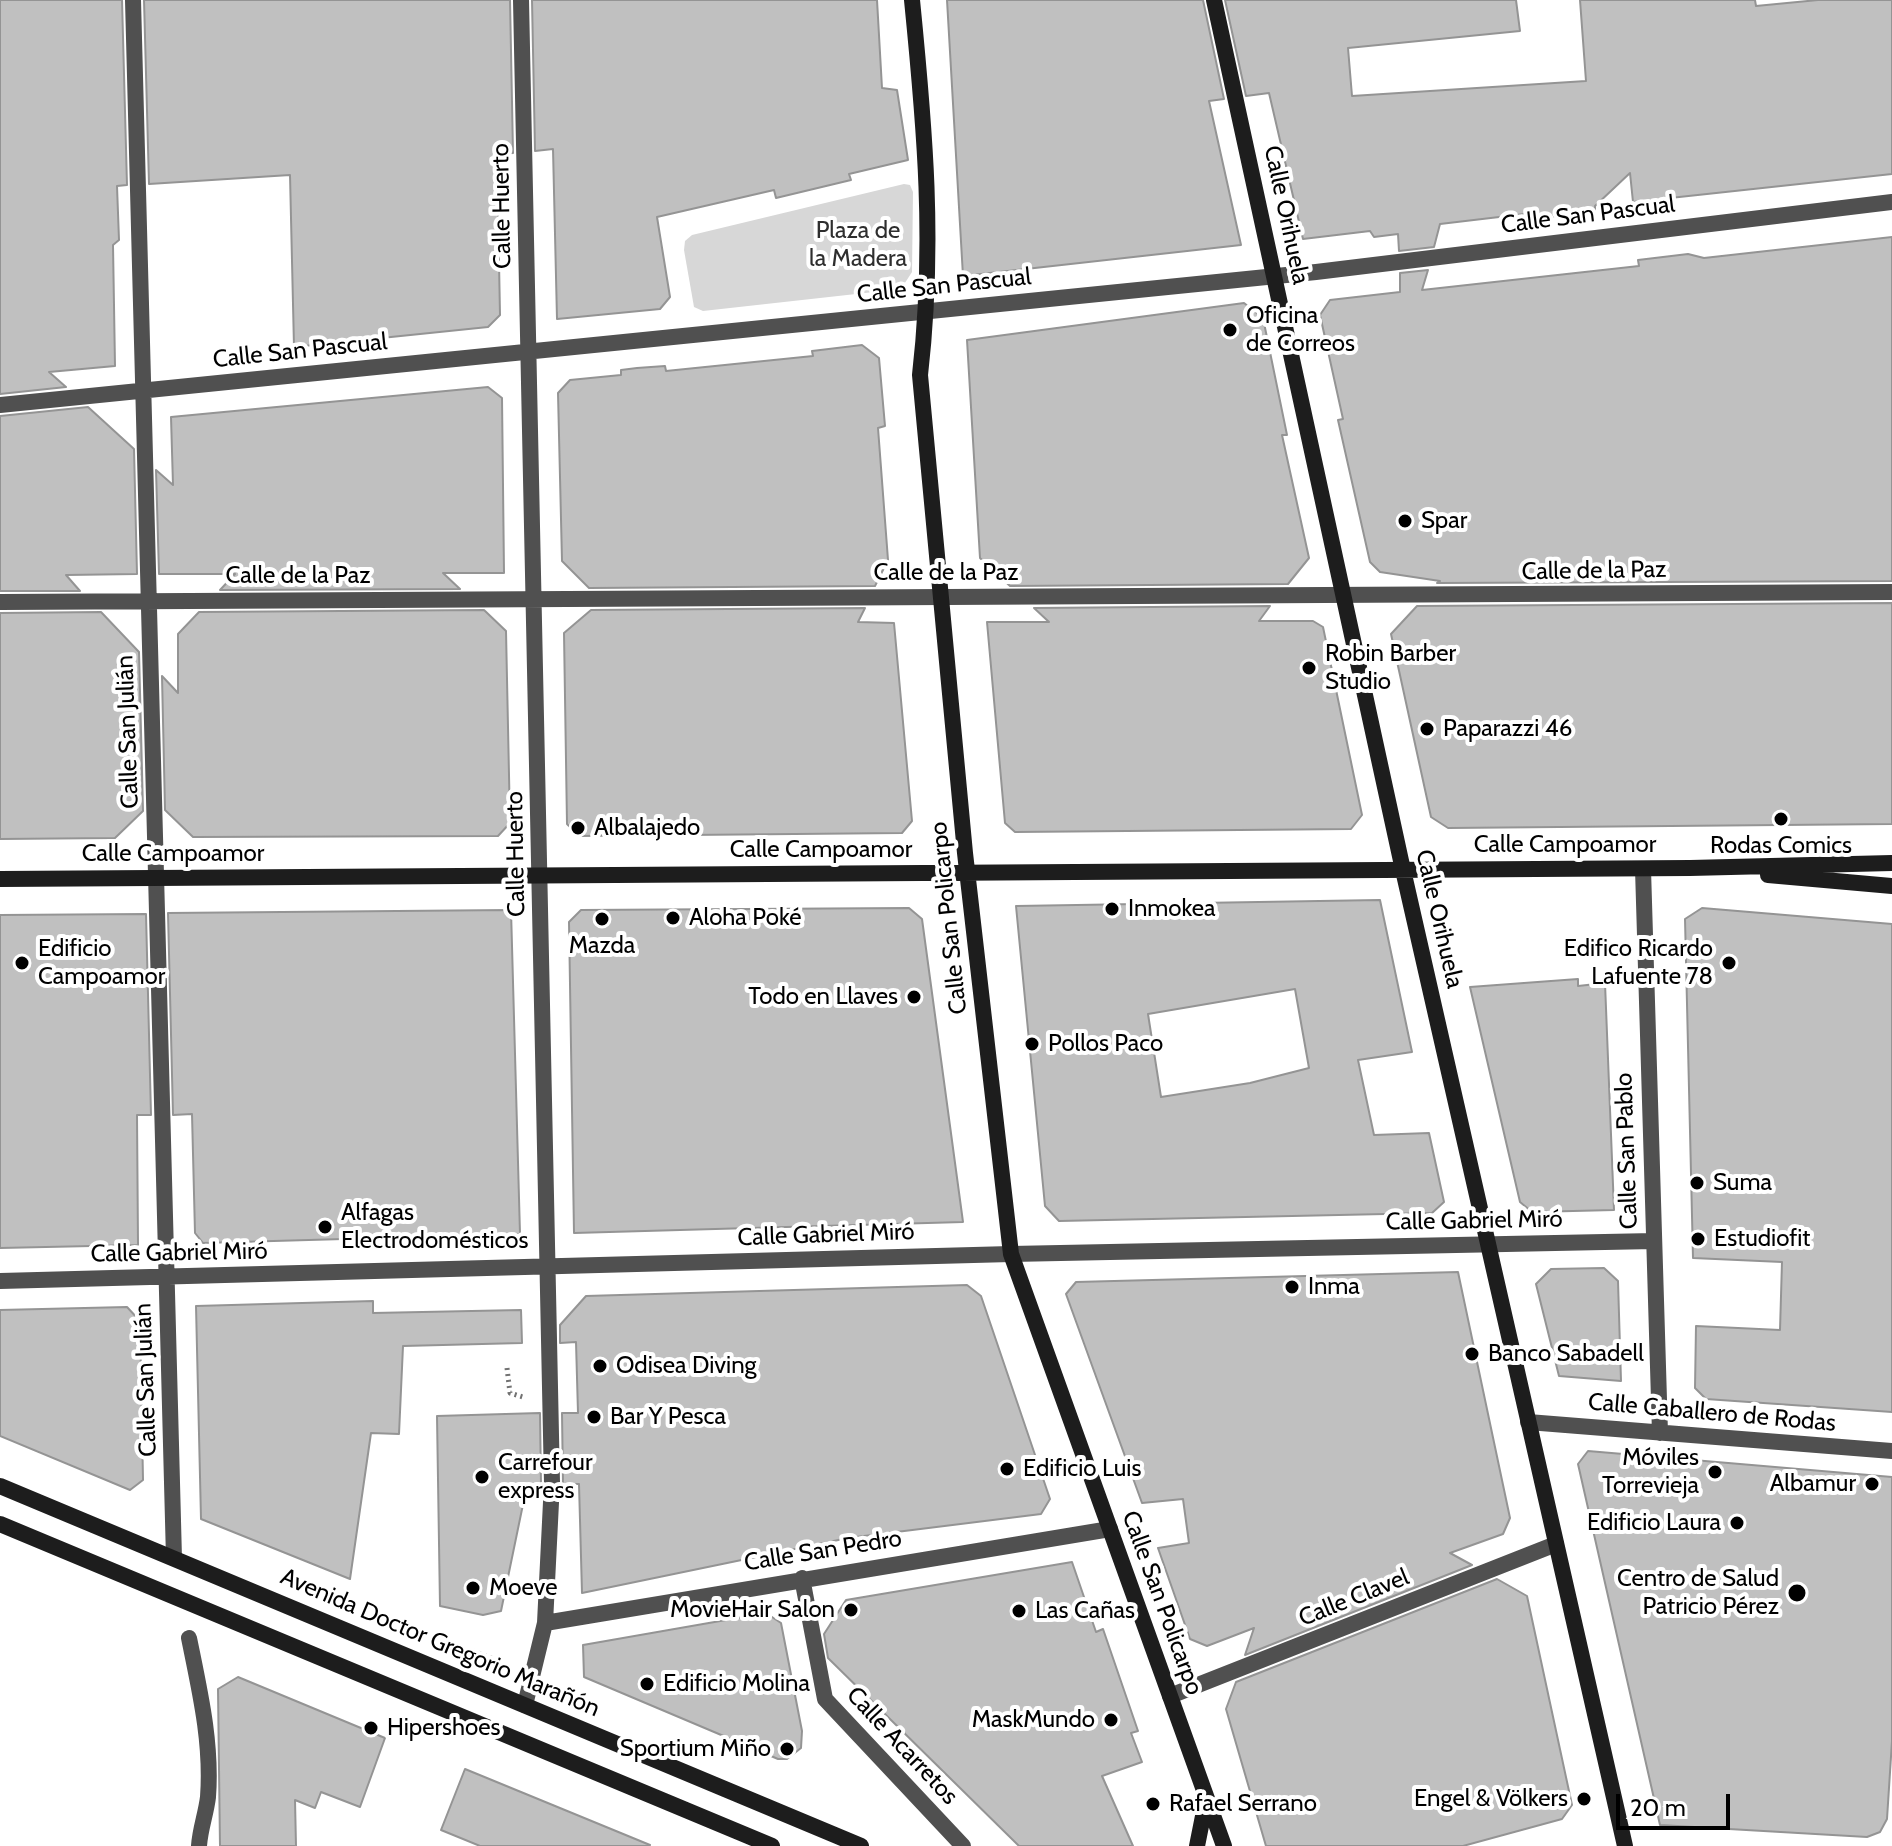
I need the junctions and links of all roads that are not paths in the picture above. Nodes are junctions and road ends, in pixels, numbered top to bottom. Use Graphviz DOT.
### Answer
graph roads {
  1 [pos="133,0"];
  2 [pos="521,0"];
  3 [pos="912,0"];
  4 [pos="1214,0"];
  5 [pos="1892,202"];
  6 [pos="1275,277"];
  7 [pos="927,311"];
  8 [pos="530,352"];
  9 [pos="142,391"];
  10 [pos="0,405"];
  11 [pos="1892,592"];
  12 [pos="1345,597"];
  13 [pos="941,598"];
  14 [pos="535,600"];
  15 [pos="148,601"];
  16 [pos="0,602"];
  17 [pos="1892,863"];
  18 [pos="1690,868"];
  19 [pos="1643,869"];
  20 [pos="1403,870"];
  21 [pos="968,873"];
  22 [pos="541,876"];
  23 [pos="157,878"];
  24 [pos="0,879"];
  25 [pos="1892,886"];
  26 [pos="1654,1241"];
  27 [pos="1487,1244"];
  28 [pos="1011,1254"];
  29 [pos="547,1268"];
  30 [pos="167,1277"];
  31 [pos="0,1281"];
  32 [pos="1528,1422"];
  33 [pos="1660,1433"];
  34 [pos="1892,1451"];
  35 [pos="0,1486"];
  36 [pos="0,1524"];
  37 [pos="1110,1529"];
  38 [pos="1556,1544"];
  39 [pos="174,1558"];
  40 [pos="802,1578"];
  41 [pos="545,1623"];
  42 [pos="189,1638"];
  43 [pos="1170,1696"];
  44 [pos="525,1705"];
  45 [pos="1206,1799"];
  46 [pos="199,1846"];
  47 [pos="772,1846"];
  48 [pos="861,1846"];
  49 [pos="963,1846"];
  50 [pos="1197,1846"];
  51 [pos="1224,1846"];
  52 [pos="1625,1846"];
  1 -- 9 [label="street, Calle San Julián"];
  2 -- 8 [label="street, Calle Huerto"];
  3 -- 7 [label="street, Calle San Policarpo"];
  4 -- 6 [label="street, Calle Orihuela"];
  5 -- 6 [label="street, Calle San Pascual"];
  6 -- 7 [label="street, Calle San Pascual"];
  6 -- 12 [label="street, Calle Orihuela"];
  7 -- 8 [label="street, Calle San Pascual"];
  7 -- 13 [label="street, Calle San Policarpo"];
  8 -- 9 [label="street, Calle San Pascual"];
  8 -- 14 [label="street, Calle Huerto"];
  9 -- 10 [label="street, Calle San Pascual"];
  9 -- 15 [label="street, Calle San Julián"];
  11 -- 12 [label="street, Calle de la Paz"];
  12 -- 13 [label="street, Calle de la Paz"];
  12 -- 20 [label="street, Calle Orihuela"];
  13 -- 14 [label="street, Calle de la Paz"];
  13 -- 21 [label="street, Calle San Policarpo"];
  14 -- 15 [label="street, Calle de la Paz"];
  14 -- 22 [label="street, Calle Huerto"];
  15 -- 16 [label="street, Calle de la Paz"];
  15 -- 23 [label="street, Calle San Julián"];
  17 -- 18 [label="street, Calle Campoamor"];
  18 -- 19 [label="street, Calle Campoamor"];
  18 -- 25 [label="street, Calle Campoamor"];
  19 -- 20 [label="street, Calle Campoamor"];
  19 -- 26 [label="street, Calle San Pablo"];
  20 -- 21 [label="street, Calle Campoamor"];
  20 -- 27 [label="street, Calle Orihuela"];
  21 -- 22 [label="street, Calle Campoamor"];
  21 -- 28 [label="street, Calle San Policarpo"];
  22 -- 23 [label="street, Calle Campoamor"];
  22 -- 29 [label="street, Calle Huerto"];
  23 -- 24 [label="street, Calle Campoamor"];
  23 -- 30 [label="street, Calle San Julián"];
  26 -- 27 [label="street, Calle Gabriel Miró"];
  26 -- 33 [label="street, Calle San Pablo"];
  27 -- 28 [label="street, Calle Gabriel Miró"];
  27 -- 32 [label="street, Calle Orihuela"];
  28 -- 29 [label="street, Calle Gabriel Miró"];
  28 -- 37 [label="street, Calle San Policarpo"];
  29 -- 30 [label="street, Calle Gabriel Miró"];
  29 -- 41 [label="street, Calle Huerto"];
  30 -- 31 [label="street, Calle Gabriel Miró"];
  30 -- 39 [label="street, Calle San Julián"];
  32 -- 33 [label="street, Calle Caballero de Rodas"];
  32 -- 38 [label="street, Calle Orihuela"];
  33 -- 34 [label="street, Calle Caballero de Rodas"];
  35 -- 39 [label="street, Avenida Doctor Gregorio Marañón"];
  36 -- 47 [label="street"];
  37 -- 40 [label="street, Calle San Pedro"];
  37 -- 43 [label="street, Calle San Policarpo"];
  38 -- 43 [label="street, Calle Clavel"];
  38 -- 52 [label="street, Calle Orihuela"];
  39 -- 44 [label="street, Avenida Doctor Gregorio Marañón"];
  40 -- 41 [label="street, Calle San Pedro"];
  40 -- 49 [label="street, Calle Acarretos"];
  41 -- 44 [label="street, Calle Huerto"];
  42 -- 46 [label="street"];
  43 -- 45 [label="street, Calle San Policarpo"];
  44 -- 48 [label="street, Avenida Doctor Gregorio Marañón"];
  45 -- 50 [label="street"];
  45 -- 51 [label="street, Calle San Policarpo"];
}
